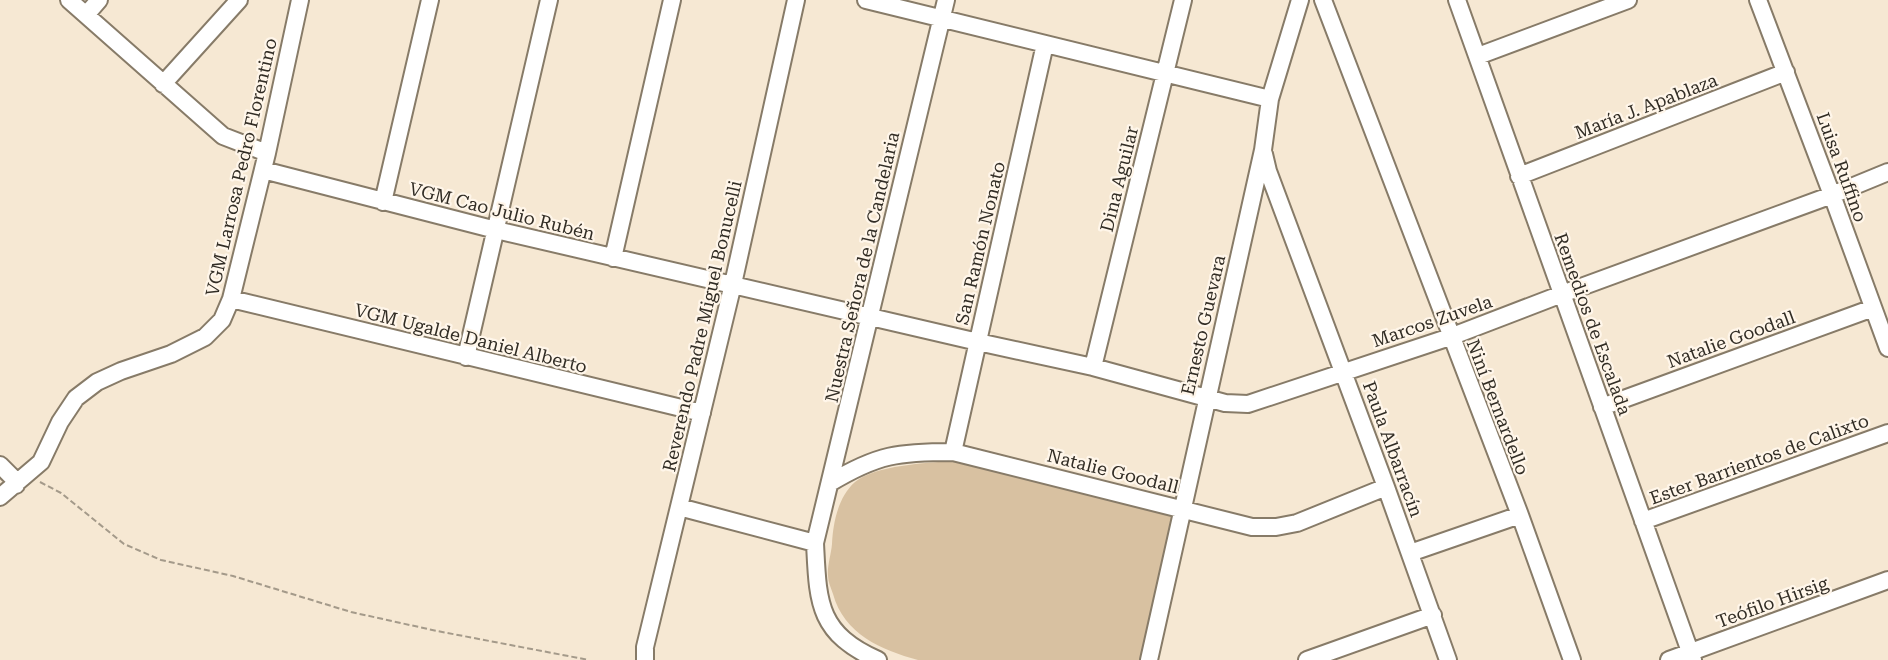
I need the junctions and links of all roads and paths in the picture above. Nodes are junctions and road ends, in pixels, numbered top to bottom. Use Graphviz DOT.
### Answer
graph roads {
  1 [pos="69,0"];
  2 [pos="99,0"];
  3 [pos="239,0"];
  4 [pos="300,0"];
  5 [pos="430,0"];
  6 [pos="549,0"];
  7 [pos="672,0"];
  8 [pos="796,0"];
  9 [pos="866,0"];
  10 [pos="946,0"];
  11 [pos="1183,0"];
  12 [pos="1300,0"];
  13 [pos="1323,0"];
  14 [pos="1457,0"];
  15 [pos="1628,0"];
  16 [pos="1758,0"];
  17 [pos="86,15"];
  18 [pos="942,19"];
  19 [pos="1045,44"];
  20 [pos="1478,56"];
  21 [pos="1166,72"];
  22 [pos="1786,72"];
  23 [pos="163,84"];
  24 [pos="1270,99"];
  25 [pos="1263,150"];
  26 [pos="267,153"];
  27 [pos="263,170"];
  28 [pos="1888,172"];
  29 [pos="1520,176"];
  30 [pos="1832,195"];
  31 [pos="383,202"];
  32 [pos="496,230"];
  33 [pos="614,258"];
  34 [pos="733,284"];
  35 [pos="1562,294"];
  36 [pos="231,299"];
  37 [pos="1874,308"];
  38 [pos="869,316"];
  39 [pos="1450,337"];
  40 [pos="978,342"];
  41 [pos="1888,348"];
  42 [pos="466,357"];
  43 [pos="1093,367"];
  44 [pos="1343,372"];
  45 [pos="1206,398"];
  46 [pos="1602,407"];
  47 [pos="702,413"];
  48 [pos="1888,433"];
  49 [pos="954,452"];
  50 [pos="0,465"];
  51 [pos="830,483"];
  52 [pos="16,485"];
  53 [pos="1386,487"];
  54 [pos="0,497"];
  55 [pos="679,507"];
  56 [pos="1184,509"];
  57 [pos="1520,515"];
  58 [pos="1643,522"];
  59 [pos="815,543"];
  60 [pos="1410,553"];
  61 [pos="1888,580"];
  62 [pos="1433,615"];
  63 [pos="1692,656"];
  64 [pos="589,660"];
  65 [pos="645,660"];
  66 [pos="878,660"];
  67 [pos="1149,660"];
  68 [pos="1307,660"];
  69 [pos="1448,660"];
  70 [pos="1572,660"];
  71 [pos="1669,660"];
  1 -- 17 [label="street"];
  2 -- 17 [label="street"];
  3 -- 23 [label="street"];
  4 -- 26 [label="street, VGM Larrosa Pedro Florentino"];
  5 -- 31 [label="street"];
  6 -- 32 [label="street"];
  7 -- 33 [label="street"];
  8 -- 34 [label="street, Reverendo Padre Miguel Bonucelli"];
  9 -- 18 [label="street"];
  10 -- 18 [label="street, Nuestra Señora de la Candelaria"];
  11 -- 21 [label="street, Dina Aguilar"];
  12 -- 24 [label="street, Ernesto Guevara"];
  13 -- 39 [label="street, Niní Bernardello"];
  14 -- 20 [label="street, Remedios de Escalada"];
  15 -- 20 [label="street"];
  16 -- 22 [label="street, Luisa Ruffino"];
  17 -- 23 [label="street"];
  18 -- 19 [label="street"];
  18 -- 38 [label="street, Nuestra Señora de la Candelaria"];
  19 -- 21 [label="street"];
  19 -- 40 [label="street, San Ramón Nonato"];
  20 -- 29 [label="street, Remedios de Escalada"];
  21 -- 24 [label="street"];
  21 -- 43 [label="street, Dina Aguilar"];
  22 -- 29 [label="street, María J. Apablaza"];
  22 -- 30 [label="street, Luisa Ruffino"];
  23 -- 26 [label="street"];
  24 -- 25 [label="street, Ernesto Guevara"];
  25 -- 44 [label="street, Paula Albarracín"];
  25 -- 45 [label="street, Ernesto Guevara"];
  26 -- 27 [label="street, VGM Larrosa Pedro Florentino"];
  27 -- 31 [label="street, VGM Cao Julio Rubén"];
  27 -- 36 [label="street, VGM Larrosa Pedro Florentino"];
  28 -- 30 [label="street, Marcos Zuvela"];
  29 -- 35 [label="street, Remedios de Escalada"];
  30 -- 35 [label="street, Marcos Zuvela"];
  30 -- 37 [label="street, Luisa Ruffino"];
  31 -- 32 [label="street, VGM Cao Julio Rubén"];
  32 -- 33 [label="street, VGM Cao Julio Rubén"];
  32 -- 42 [label="street"];
  33 -- 34 [label="street, VGM Cao Julio Rubén"];
  34 -- 38 [label="street, VGM Cao Julio Rubén"];
  34 -- 47 [label="street, Reverendo Padre Miguel Bonucelli"];
  35 -- 39 [label="street, Marcos Zuvela"];
  35 -- 46 [label="street, Remedios de Escalada"];
  36 -- 42 [label="street, VGM Ugalde Daniel Alberto"];
  36 -- 52 [label="street, VGM Larrosa Pedro Florentino"];
  37 -- 41 [label="street, Luisa Ruffino"];
  37 -- 46 [label="street, Natalie Goodall"];
  38 -- 40 [label="street, Marcos Zuvela"];
  38 -- 51 [label="street, Nuestra Señora de la Candelaria"];
  39 -- 44 [label="street, Marcos Zuvela"];
  39 -- 57 [label="street, Niní Bernardello"];
  40 -- 43 [label="street, Marcos Zuvela"];
  40 -- 49 [label="street, San Ramón Nonato"];
  42 -- 47 [label="street, VGM Ugalde Daniel Alberto"];
  43 -- 45 [label="street, Marcos Zuvela"];
  44 -- 45 [label="street, Marcos Zuvela"];
  44 -- 53 [label="street, Paula Albarracín"];
  45 -- 56 [label="street, Ernesto Guevara"];
  46 -- 58 [label="street, Remedios de Escalada"];
  47 -- 55 [label="street, Reverendo Padre Miguel Bonucelli"];
  48 -- 58 [label="street, Ester Barrientos de Calixto"];
  49 -- 51 [label="street, Natalie Goodall"];
  49 -- 56 [label="street, Natalie Goodall"];
  50 -- 52 [label="street"];
  51 -- 59 [label="street, Nuestra Señora de la Candelaria"];
  52 -- 54 [label="street, VGM Larrosa Pedro Florentino"];
  52 -- 64 [label="path"];
  53 -- 56 [label="street, Natalie Goodall"];
  53 -- 60 [label="street, Paula Albarracín"];
  55 -- 59 [label="street"];
  55 -- 65 [label="street, Reverendo Padre Miguel Bonucelli"];
  56 -- 67 [label="street, Ernesto Guevara"];
  57 -- 60 [label="street"];
  57 -- 70 [label="street, Niní Bernardello"];
  58 -- 63 [label="street, Remedios de Escalada"];
  59 -- 66 [label="street"];
  60 -- 62 [label="street, Paula Albarracín"];
  61 -- 63 [label="street, Teófilo Hirsig"];
  62 -- 68 [label="street"];
  62 -- 69 [label="street, Paula Albarracín"];
  63 -- 71 [label="street, Teófilo Hirsig"];
}
